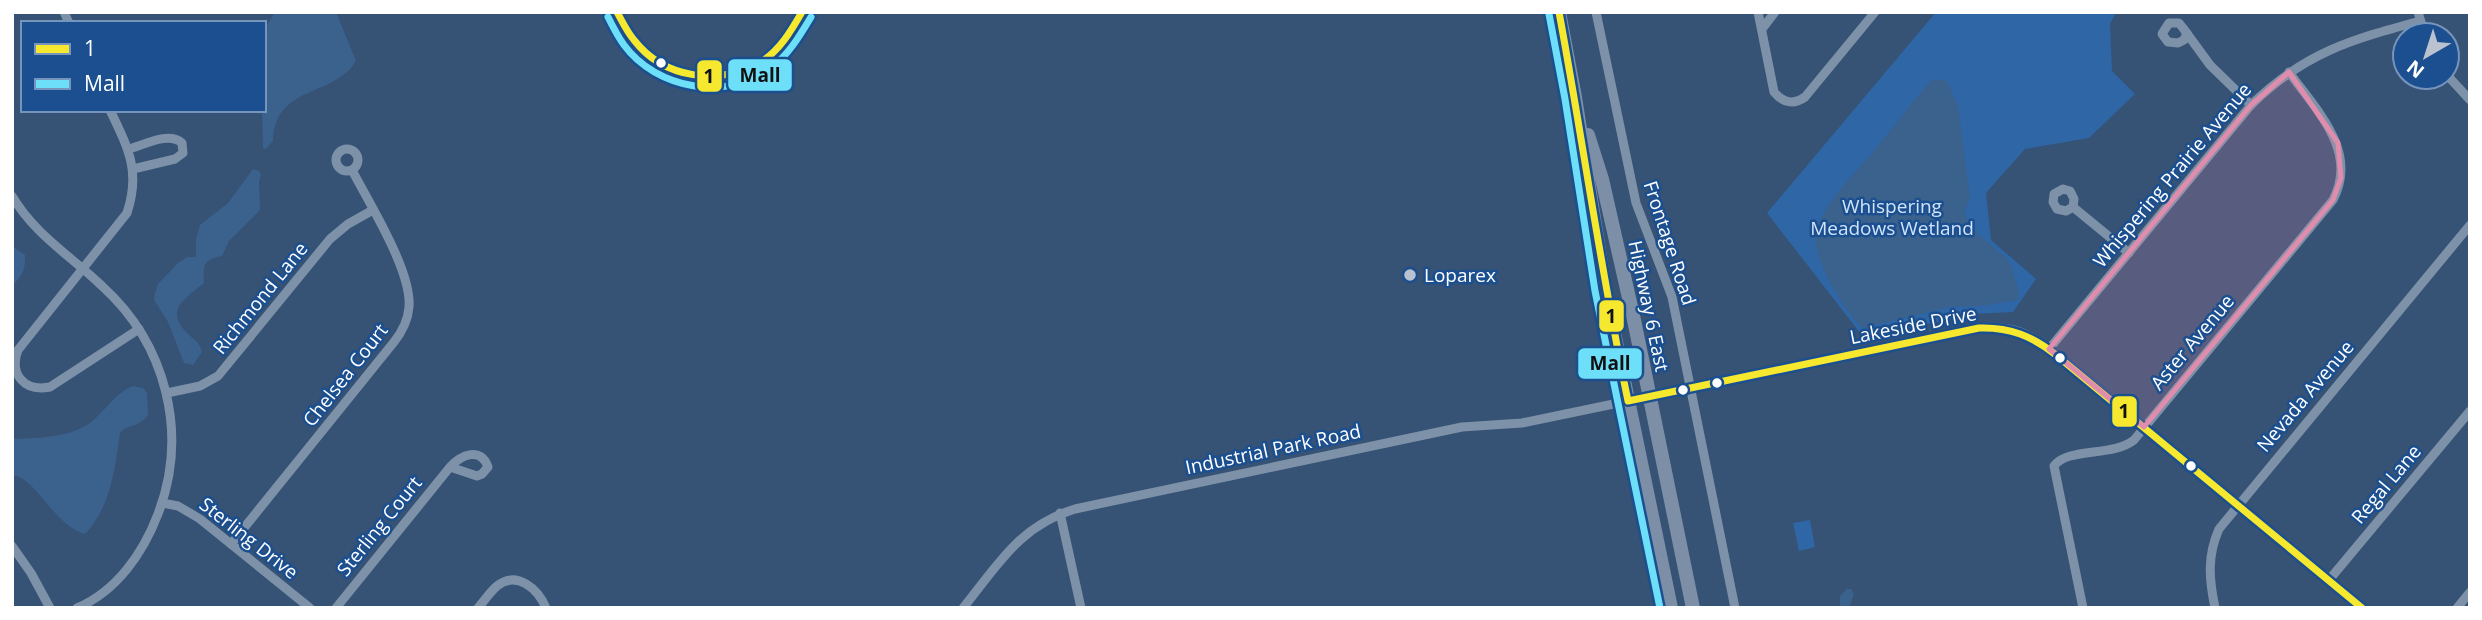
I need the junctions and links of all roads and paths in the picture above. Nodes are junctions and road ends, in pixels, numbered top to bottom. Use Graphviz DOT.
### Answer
graph roads {
  1 [pos="617,12"];
  2 [pos="802,12"];
  3 [pos="1559,12"];
  4 [pos="1596,12"];
  5 [pos="1758,12"];
  6 [pos="1775,12"];
  7 [pos="1875,12"];
  8 [pos="2419,16"];
  9 [pos="1762,29"];
  10 [pos="2187,33"];
  11 [pos="2289,72"];
  12 [pos="1575,97"];
  13 [pos="2251,105"];
  14 [pos="111,112"];
  15 [pos="129,149"];
  16 [pos="133,169"];
  17 [pos="352,170"];
  18 [pos="12,196"];
  19 [pos="2073,207"];
  20 [pos="373,210"];
  21 [pos="2470,225"];
  22 [pos="2129,253"];
  23 [pos="83,270"];
  24 [pos="139,330"];
  25 [pos="2049,349"];
  26 [pos="1691,389"];
  27 [pos="167,393"];
  28 [pos="1649,397"];
  29 [pos="1628,401"];
  30 [pos="2470,411"];
  31 [pos="2144,427"];
  32 [pos="450,467"];
  33 [pos="162,502"];
  34 [pos="2237,505"];
  35 [pos="1060,513"];
  36 [pos="231,544"];
  37 [pos="12,546"];
  38 [pos="2329,580"];
  39 [pos="2470,592"];
  40 [pos="50,608"];
  41 [pos="77,608"];
  42 [pos="310,608"];
  43 [pos="336,608"];
  44 [pos="478,608"];
  45 [pos="546,608"];
  46 [pos="963,608"];
  47 [pos="1081,608"];
  48 [pos="1671,608"];
  49 [pos="1693,608"];
  50 [pos="1735,608"];
  51 [pos="2083,608"];
  52 [pos="2215,608"];
  53 [pos="2362,608"];
  54 [pos="2457,608"];
  1 -- 2 [label="street"];
  3 -- 12 [label="main road, Highway 6 East"];
  4 -- 26 [label="street, Frontage Road"];
  5 -- 9 [label="street"];
  6 -- 9 [label="street"];
  7 -- 9 [label="street"];
  8 -- 11 [label="street, Whispering Prairie Avenue"];
  10 -- 13 [label="street"];
  11 -- 13 [label="street, Whispering Prairie Avenue"];
  11 -- 31 [label="street, Aster Avenue"];
  12 -- 28 [label="main road, Highway 6 East"];
  12 -- 29 [label="main road, Highway 6 East"];
  13 -- 22 [label="street, Whispering Prairie Avenue"];
  14 -- 15 [label="street"];
  15 -- 16 [label="street"];
  15 -- 16 [label="street"];
  16 -- 23 [label="street"];
  17 -- 20 [label="street, Chelsea Court"];
  18 -- 23 [label="street"];
  19 -- 22 [label="street"];
  20 -- 27 [label="street, Richmond Lane"];
  20 -- 36 [label="street, Chelsea Court"];
  21 -- 34 [label="street, Nevada Avenue"];
  22 -- 25 [label="street, Whispering Prairie Avenue"];
  23 -- 24 [label="street"];
  23 -- 24 [label="street"];
  24 -- 27 [label="street"];
  25 -- 26 [label="street, Lakeside Drive"];
  25 -- 31 [label="street, Lakeside Drive"];
  26 -- 28 [label="street, Lakeside Drive"];
  26 -- 50 [label="street, Frontage Road"];
  27 -- 33 [label="street"];
  28 -- 29 [label="street, Lakeside Drive"];
  28 -- 49 [label="main road, Highway 6 East"];
  29 -- 35 [label="street, Industrial Park Road"];
  29 -- 48 [label="main road, Highway 6 East"];
  30 -- 38 [label="street, Regal Lane"];
  31 -- 34 [label="street, Lakeside Drive"];
  31 -- 51 [label="street, Aster Avenue"];
  32 -- 43 [label="street, Sterling Court"];
  33 -- 36 [label="street, Sterling Drive"];
  33 -- 41 [label="street"];
  34 -- 38 [label="street, Lakeside Drive"];
  34 -- 52 [label="street, Nevada Avenue"];
  35 -- 46 [label="street, Industrial Park Road"];
  35 -- 47 [label="street"];
  36 -- 42 [label="street, Sterling Drive"];
  37 -- 40 [label="street"];
  38 -- 53 [label="street, Lakeside Drive"];
  39 -- 54 [label="street"];
  44 -- 45 [label="street"];
}
